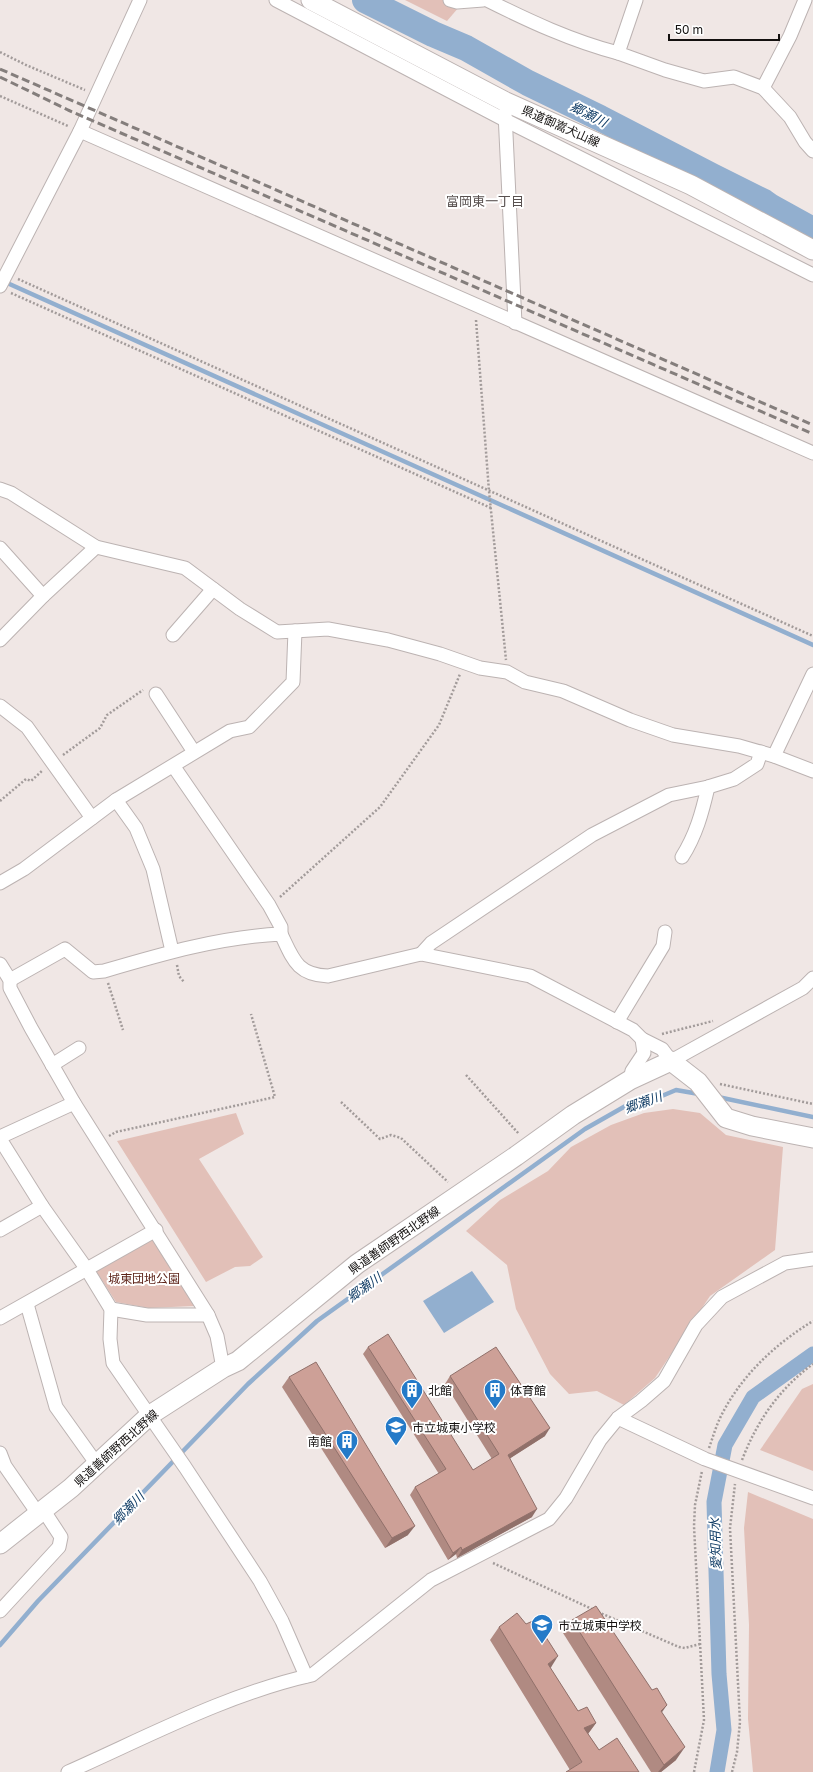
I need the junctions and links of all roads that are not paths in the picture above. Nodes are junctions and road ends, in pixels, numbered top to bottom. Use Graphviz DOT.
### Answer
graph roads {
  1 [pos="140,0"];
  2 [pos="276,0"];
  3 [pos="311,0"];
  4 [pos="450,0"];
  5 [pos="483,0"];
  6 [pos="487,0"];
  7 [pos="636,0"];
  8 [pos="805,0"];
  9 [pos="618,53"];
  10 [pos="763,88"];
  11 [pos="504,100"];
  12 [pos="505,120"];
  13 [pos="80,131"];
  14 [pos="813,151"];
  15 [pos="813,250"];
  16 [pos="813,275"];
  17 [pos="4,289"];
  18 [pos="515,323"];
  19 [pos="813,453"];
  20 [pos="0,489"];
  21 [pos="96,546"];
  22 [pos="0,548"];
  23 [pos="213,589"];
  24 [pos="43,596"];
  25 [pos="295,631"];
  26 [pos="173,635"];
  27 [pos="0,640"];
  28 [pos="813,674"];
  29 [pos="151,691"];
  30 [pos="0,706"];
  31 [pos="194,752"];
  32 [pos="761,752"];
  33 [pos="774,756"];
  34 [pos="174,766"];
  35 [pos="813,771"];
  36 [pos="708,788"];
  37 [pos="116,800"];
  38 [pos="92,818"];
  39 [pos="682,857"];
  40 [pos="0,883"];
  41 [pos="665,932"];
  42 [pos="281,934"];
  43 [pos="173,951"];
  44 [pos="421,954"];
  45 [pos="0,964"];
  46 [pos="813,978"];
  47 [pos="10,980"];
  48 [pos="617,1022"];
  49 [pos="647,1042"];
  50 [pos="79,1048"];
  51 [pos="671,1061"];
  52 [pos="52,1065"];
  53 [pos="630,1080"];
  54 [pos="74,1103"];
  55 [pos="0,1138"];
  56 [pos="813,1138"];
  57 [pos="42,1206"];
  58 [pos="0,1230"];
  59 [pos="156,1230"];
  60 [pos="813,1259"];
  61 [pos="86,1268"];
  62 [pos="27,1304"];
  63 [pos="112,1310"];
  64 [pos="208,1315"];
  65 [pos="0,1318"];
  66 [pos="223,1368"];
  67 [pos="150,1415"];
  68 [pos="618,1418"];
  69 [pos="0,1453"];
  70 [pos="96,1463"];
  71 [pos="813,1498"];
  72 [pos="42,1513"];
  73 [pos="0,1544"];
  74 [pos="0,1611"];
  75 [pos="306,1676"];
  76 [pos="68,1772"];
  1 -- 13 [label="street"];
  2 -- 12 [label="street"];
  3 -- 11 [label="main road, 県道御嵩犬山線"];
  4 -- 5 [label="street"];
  6 -- 9 [label="street"];
  7 -- 9 [label="street"];
  8 -- 10 [label="street"];
  9 -- 10 [label="street"];
  10 -- 14 [label="street"];
  11 -- 12 [label="street"];
  11 -- 15 [label="main road, 県道御嵩犬山線"];
  12 -- 16 [label="street"];
  12 -- 18 [label="street"];
  13 -- 17 [label="street"];
  13 -- 18 [label="street"];
  18 -- 19 [label="street"];
  20 -- 21 [label="street"];
  21 -- 23 [label="street"];
  21 -- 24 [label="street"];
  22 -- 24 [label="street"];
  23 -- 25 [label="street"];
  23 -- 26 [label="street"];
  24 -- 27 [label="street"];
  25 -- 31 [label="street"];
  25 -- 32 [label="street"];
  28 -- 33 [label="street"];
  29 -- 31 [label="street"];
  30 -- 38 [label="street"];
  31 -- 34 [label="street"];
  32 -- 33 [label="street"];
  32 -- 36 [label="street"];
  33 -- 35 [label="street"];
  34 -- 37 [label="street"];
  34 -- 42 [label="street"];
  36 -- 39 [label="street"];
  36 -- 44 [label="street"];
  37 -- 38 [label="street"];
  37 -- 43 [label="street"];
  38 -- 40 [label="street"];
  41 -- 48 [label="street"];
  42 -- 43 [label="street"];
  42 -- 44 [label="street"];
  43 -- 47 [label="street"];
  44 -- 48 [label="street"];
  45 -- 47 [label="street"];
  46 -- 51 [label="street"];
  47 -- 52 [label="street"];
  48 -- 49 [label="street"];
  49 -- 51 [label="street"];
  49 -- 53 [label="street"];
  50 -- 52 [label="street"];
  51 -- 53 [label="main road, 県道善師野西北野線"];
  51 -- 56 [label="main road"];
  52 -- 54 [label="street"];
  53 -- 66 [label="main road, 県道善師野西北野線"];
  54 -- 55 [label="street"];
  54 -- 59 [label="street"];
  55 -- 57 [label="street"];
  57 -- 58 [label="street"];
  57 -- 61 [label="street"];
  59 -- 61 [label="street"];
  59 -- 64 [label="street"];
  60 -- 68 [label="street"];
  61 -- 62 [label="street"];
  61 -- 63 [label="street"];
  62 -- 65 [label="street"];
  62 -- 70 [label="street"];
  63 -- 64 [label="street"];
  63 -- 67 [label="street"];
  64 -- 66 [label="street"];
  66 -- 67 [label="main road, 県道善師野西北野線"];
  67 -- 70 [label="main road, 県道善師野西北野線"];
  67 -- 75 [label="street"];
  68 -- 71 [label="street"];
  68 -- 75 [label="street"];
  69 -- 72 [label="street"];
  70 -- 72 [label="main road, 県道善師野西北野線"];
  72 -- 73 [label="main road, 県道善師野西北野線"];
  72 -- 74 [label="street"];
  75 -- 76 [label="street"];
}
